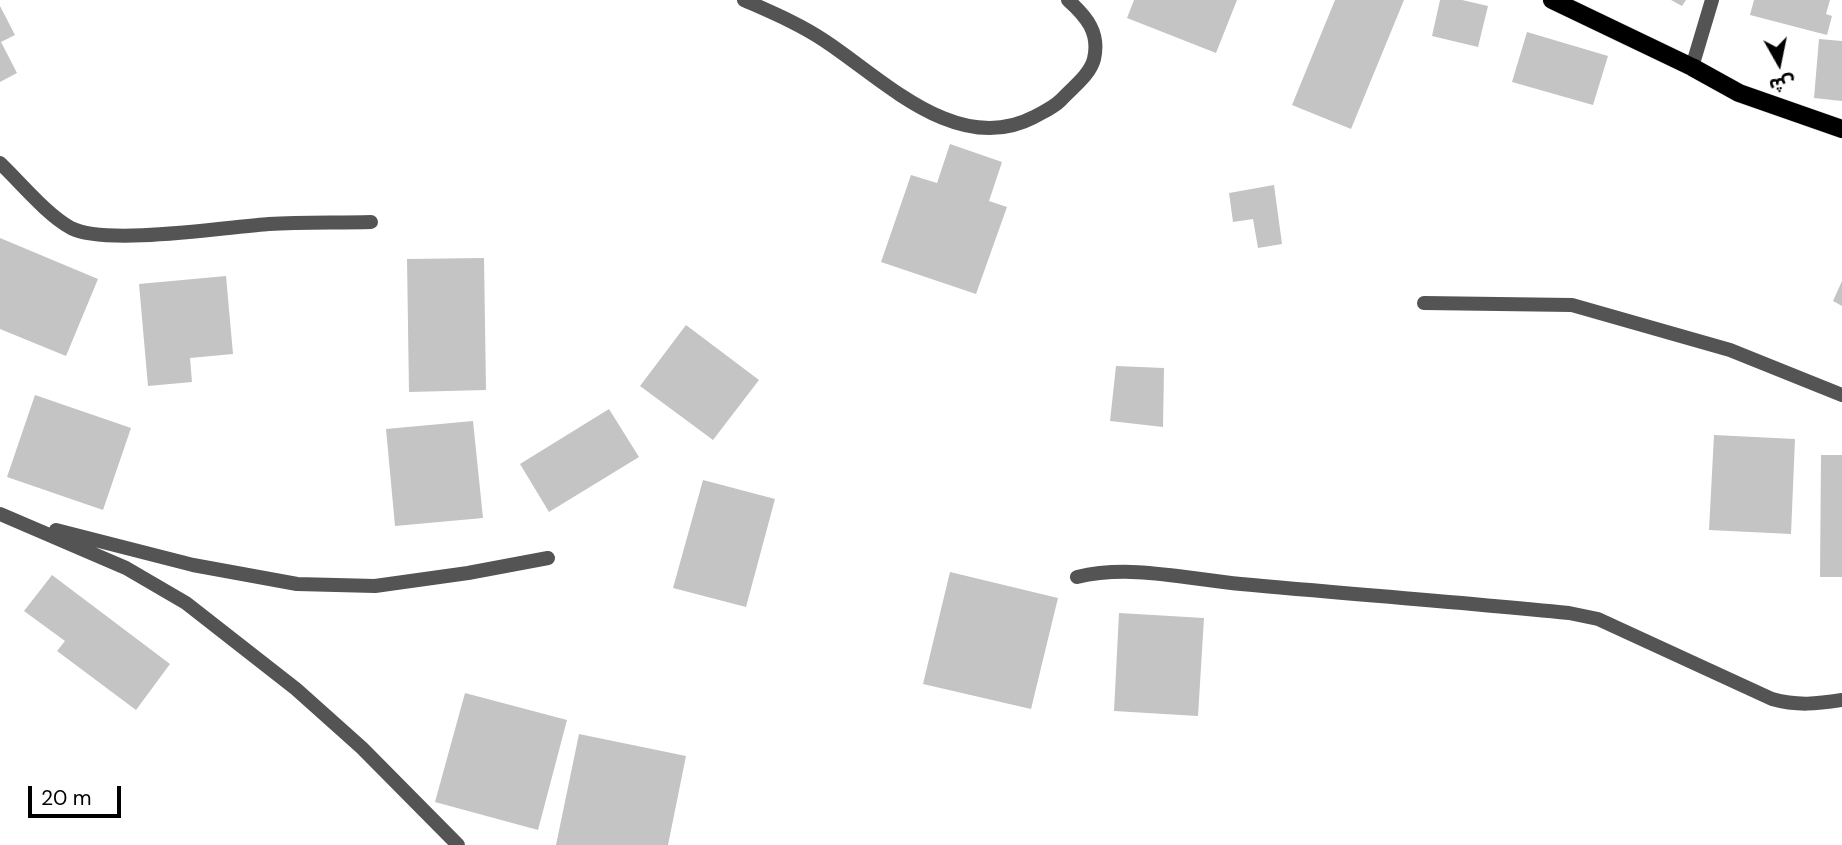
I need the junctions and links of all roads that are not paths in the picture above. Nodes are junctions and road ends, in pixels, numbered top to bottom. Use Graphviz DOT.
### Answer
graph roads {
  1 [pos="744,0"];
  2 [pos="1068,0"];
  3 [pos="1552,0"];
  4 [pos="1712,0"];
  5 [pos="1692,67"];
  6 [pos="1842,129"];
  7 [pos="0,163"];
  8 [pos="372,222"];
  9 [pos="1424,303"];
  10 [pos="1842,395"];
  11 [pos="7,517"];
  12 [pos="548,558"];
  13 [pos="1077,577"];
  14 [pos="1842,700"];
  15 [pos="458,845"];
  1 -- 2 [label="street"];
  3 -- 5 [label="main road"];
  4 -- 5 [label="street"];
  5 -- 6 [label="main road"];
  7 -- 8 [label="street"];
  9 -- 10 [label="street"];
  11 -- 12 [label="street"];
  11 -- 15 [label="street"];
  13 -- 14 [label="street"];
}
